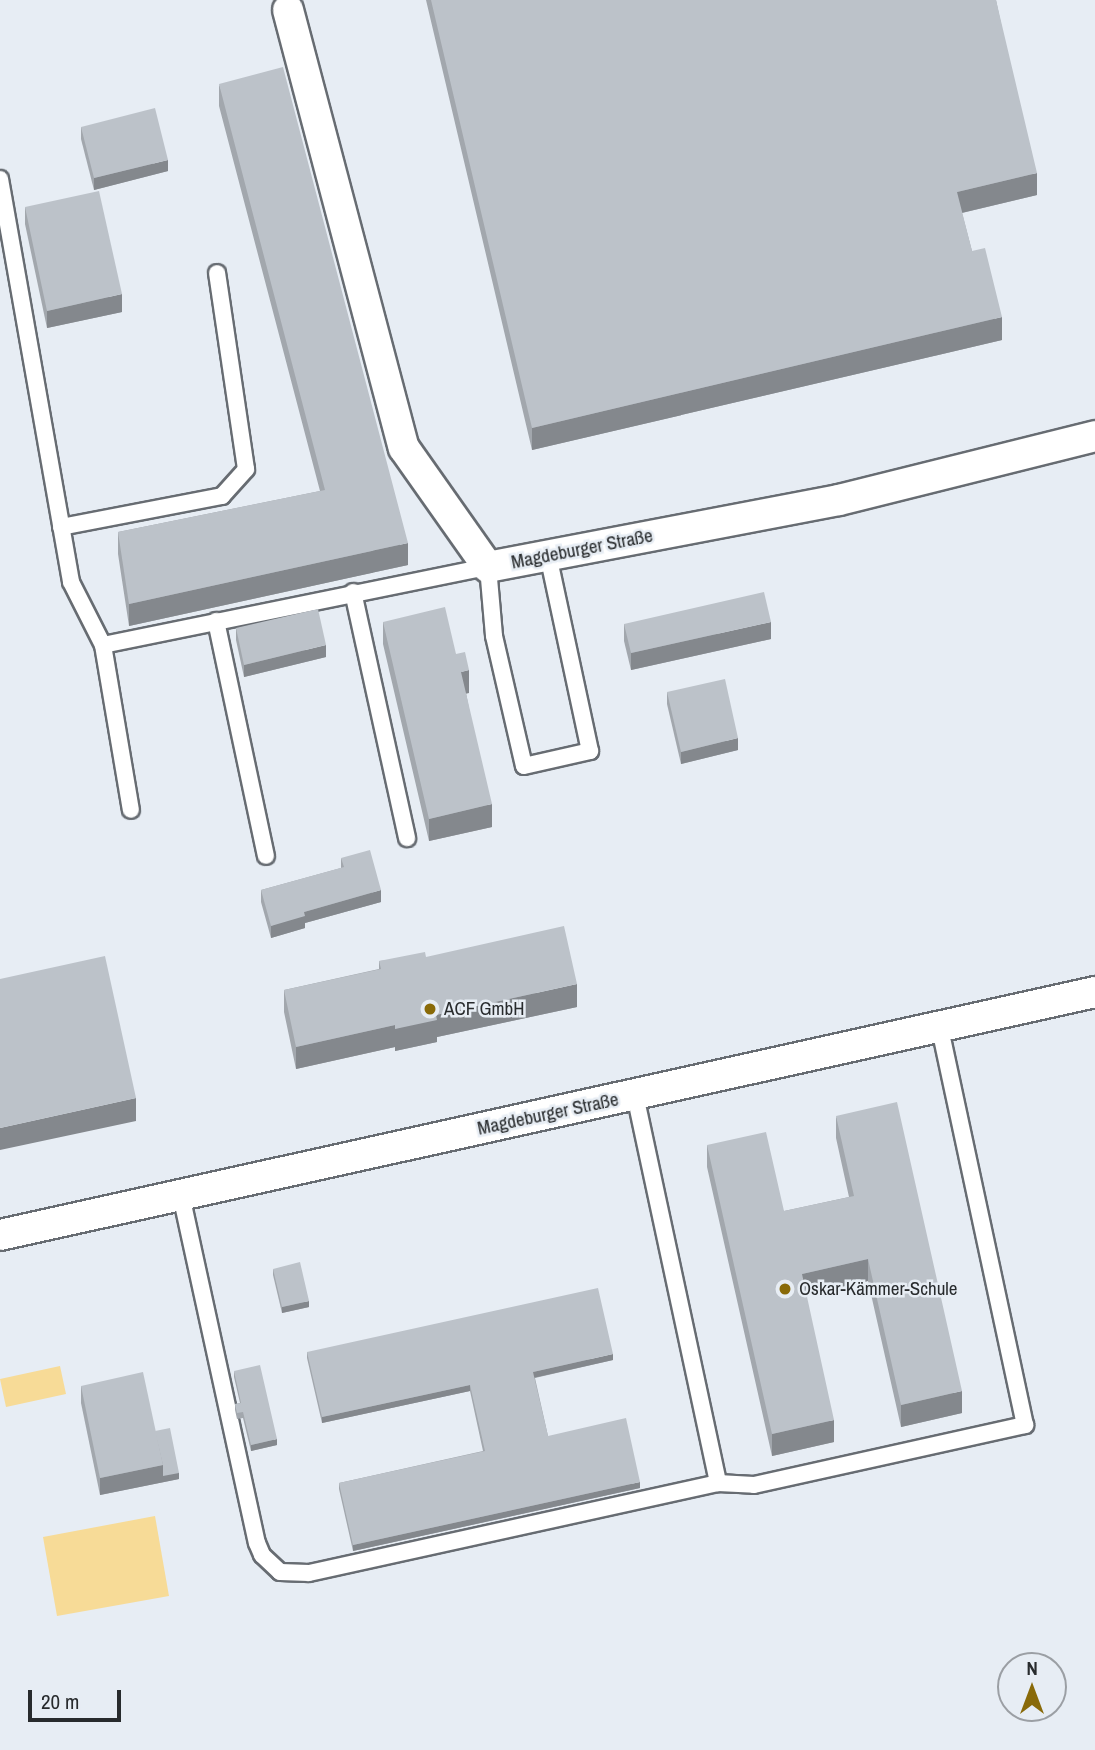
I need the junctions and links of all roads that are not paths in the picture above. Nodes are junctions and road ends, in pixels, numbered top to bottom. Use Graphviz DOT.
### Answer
graph roads {
  1 [pos="288,10"];
  2 [pos="0,178"];
  3 [pos="218,273"];
  4 [pos="1095,436"];
  5 [pos="61,527"];
  6 [pos="548,555"];
  7 [pos="488,567"];
  8 [pos="352,592"];
  9 [pos="216,621"];
  10 [pos="103,645"];
  11 [pos="131,810"];
  12 [pos="407,838"];
  13 [pos="266,856"];
  14 [pos="1095,992"];
  15 [pos="940,1027"];
  16 [pos="635,1094"];
  17 [pos="181,1195"];
  18 [pos="0,1235"];
  19 [pos="718,1483"];
  1 -- 7 [label="street, Magdeburger Straße"];
  2 -- 5 [label="lane"];
  3 -- 5 [label="lane"];
  4 -- 6 [label="street, Magdeburger Straße"];
  5 -- 10 [label="lane"];
  6 -- 7 [label="street, Magdeburger Straße"];
  6 -- 7 [label="lane"];
  7 -- 8 [label="lane"];
  8 -- 9 [label="lane"];
  8 -- 12 [label="lane"];
  9 -- 10 [label="lane"];
  9 -- 13 [label="lane"];
  10 -- 11 [label="lane"];
  14 -- 15 [label="street, Magdeburger Straße"];
  15 -- 16 [label="street, Magdeburger Straße"];
  15 -- 19 [label="lane"];
  16 -- 17 [label="street, Magdeburger Straße"];
  16 -- 19 [label="lane"];
  17 -- 18 [label="street, Magdeburger Straße"];
  17 -- 19 [label="lane"];
}
